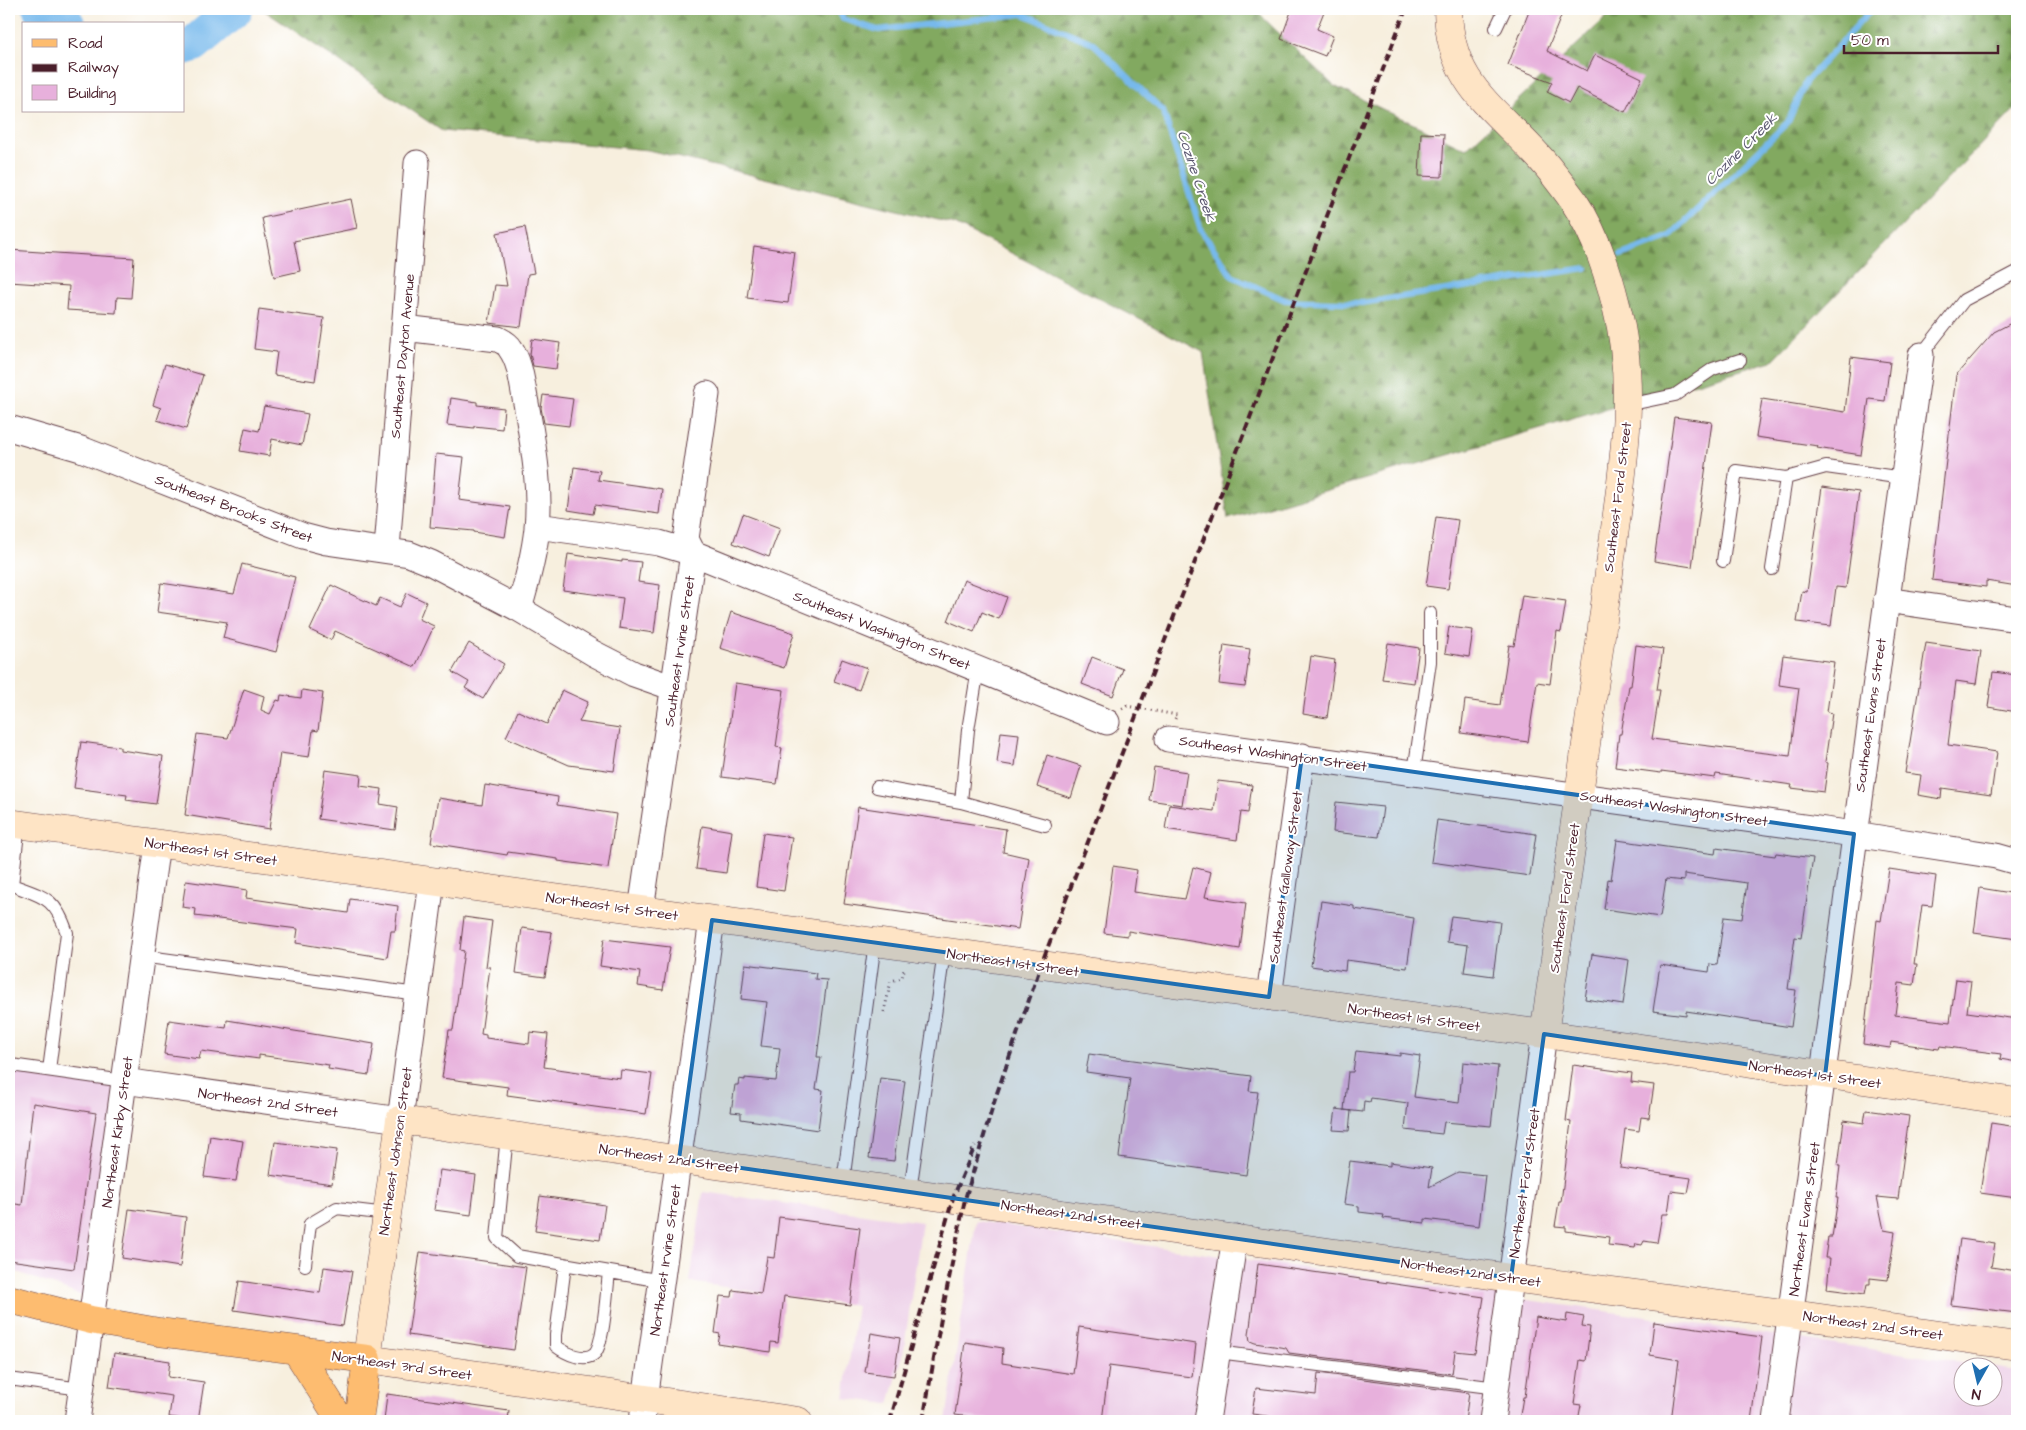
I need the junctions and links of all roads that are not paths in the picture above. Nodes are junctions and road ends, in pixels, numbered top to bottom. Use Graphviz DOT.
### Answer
graph roads {
  1 [pos="1448,9"];
  2 [pos="1505,9"];
  3 [pos="1496,28"];
  4 [pos="418,163"];
  5 [pos="2017,272"];
  6 [pos="404,328"];
  7 [pos="1921,355"];
  8 [pos="1740,360"];
  9 [pos="707,394"];
  10 [pos="1628,405"];
  11 [pos="9,428"];
  12 [pos="1786,478"];
  13 [pos="1904,478"];
  14 [pos="537,526"];
  15 [pos="387,549"];
  16 [pos="693,554"];
  17 [pos="1723,561"];
  18 [pos="1772,569"];
  19 [pos="1886,600"];
  20 [pos="519,609"];
  21 [pos="1430,613"];
  22 [pos="2017,619"];
  23 [pos="978,669"];
  24 [pos="674,688"];
  25 [pos="1107,722"];
  26 [pos="1168,738"];
  27 [pos="1302,756"];
  28 [pos="1414,772"];
  29 [pos="877,787"];
  30 [pos="1578,795"];
  31 [pos="961,802"];
  32 [pos="14,824"];
  33 [pos="1045,825"];
  34 [pos="1854,834"];
  35 [pos="157,844"];
  36 [pos="2017,862"];
  37 [pos="432,882"];
  38 [pos="10,885"];
  39 [pos="641,910"];
  40 [pos="712,920"];
  41 [pos="874,942"];
  42 [pos="944,952"];
  43 [pos="141,956"];
  44 [pos="417,994"];
  45 [pos="1269,997"];
  46 [pos="1544,1034"];
  47 [pos="9,1067"];
  48 [pos="49,1070"];
  49 [pos="1825,1076"];
  50 [pos="124,1081"];
  51 [pos="2017,1102"];
  52 [pos="400,1120"];
  53 [pos="507,1135"];
  54 [pos="679,1159"];
  55 [pos="843,1182"];
  56 [pos="910,1192"];
  57 [pos="387,1214"];
  58 [pos="1235,1237"];
  59 [pos="305,1265"];
  60 [pos="565,1265"];
  61 [pos="609,1272"];
  62 [pos="1511,1278"];
  63 [pos="662,1281"];
  64 [pos="9,1300"];
  65 [pos="1791,1314"];
  66 [pos="91,1320"];
  67 [pos="2017,1346"];
  68 [pos="296,1350"];
  69 [pos="1218,1352"];
  70 [pos="367,1359"];
  71 [pos="9,1379"];
  72 [pos="1497,1388"];
  73 [pos="81,1389"];
  74 [pos="644,1410"];
  75 [pos="77,1421"];
  76 [pos="341,1421"];
  77 [pos="359,1421"];
  78 [pos="798,1421"];
  79 [pos="1207,1421"];
  80 [pos="1492,1421"];
  81 [pos="1776,1421"];
  1 -- 10 [label="street, Southeast Ford Street"];
  2 -- 3 [label="lane"];
  4 -- 6 [label="street, Southeast Dayton Avenue"];
  5 -- 7 [label="lane"];
  6 -- 14 [label="street"];
  6 -- 15 [label="street, Southeast Dayton Avenue"];
  7 -- 13 [label="street, Southeast Evans Street"];
  8 -- 10 [label="lane"];
  9 -- 16 [label="street, Southeast Irvine Street"];
  10 -- 30 [label="street, Southeast Ford Street"];
  11 -- 15 [label="street, Southeast Brooks Street"];
  12 -- 13 [label="lane"];
  12 -- 17 [label="lane"];
  12 -- 18 [label="lane"];
  13 -- 19 [label="street, Southeast Evans Street"];
  14 -- 16 [label="street, Southeast Washington Street"];
  14 -- 20 [label="street"];
  15 -- 20 [label="street, Southeast Brooks Street"];
  16 -- 23 [label="street, Southeast Washington Street"];
  16 -- 24 [label="street, Southeast Irvine Street"];
  19 -- 22 [label="street"];
  19 -- 34 [label="street, Southeast Evans Street"];
  20 -- 24 [label="street, Southeast Brooks Street"];
  21 -- 28 [label="lane"];
  23 -- 25 [label="street, Southeast Washington Street"];
  23 -- 31 [label="lane"];
  24 -- 39 [label="street, Southeast Irvine Street"];
  26 -- 27 [label="street, Southeast Washington Street"];
  27 -- 28 [label="street, Southeast Washington Street"];
  27 -- 45 [label="street, Southeast Galloway Street"];
  28 -- 30 [label="street, Southeast Washington Street"];
  29 -- 31 [label="lane"];
  30 -- 34 [label="street, Southeast Washington Street"];
  30 -- 46 [label="street, Southeast Ford Street"];
  31 -- 33 [label="lane"];
  32 -- 35 [label="street, Northeast 1st Street"];
  32 -- 38 [label="lane"];
  34 -- 36 [label="street, Southeast Washington Street"];
  34 -- 49 [label="street, Southeast Evans Street"];
  35 -- 37 [label="street, Northeast 1st Street"];
  35 -- 43 [label="street, Northeast Kirby Street"];
  37 -- 39 [label="street, Northeast 1st Street"];
  37 -- 44 [label="street, Northeast Johnson Street"];
  38 -- 48 [label="lane"];
  39 -- 40 [label="street, Northeast 1st Street"];
  40 -- 41 [label="street, Northeast 1st Street"];
  40 -- 54 [label="street, Northeast Irvine Street"];
  41 -- 42 [label="street, Northeast 1st Street"];
  41 -- 55 [label="lane"];
  42 -- 45 [label="street, Northeast 1st Street"];
  42 -- 56 [label="lane"];
  43 -- 44 [label="lane"];
  43 -- 50 [label="street, Northeast Kirby Street"];
  44 -- 52 [label="street, Northeast Johnson Street"];
  45 -- 46 [label="street, Northeast 1st Street"];
  46 -- 49 [label="street, Northeast 1st Street"];
  46 -- 62 [label="street, Northeast Ford Street"];
  47 -- 48 [label="lane"];
  48 -- 50 [label="lane"];
  49 -- 51 [label="street, Northeast 1st Street"];
  49 -- 65 [label="street, Northeast Evans Street"];
  50 -- 52 [label="street, Northeast 2nd Street"];
  50 -- 66 [label="street, Northeast Kirby Street"];
  52 -- 53 [label="street, Northeast 2nd Street"];
  52 -- 57 [label="street, Northeast Johnson Street"];
  53 -- 54 [label="street, Northeast 2nd Street"];
  53 -- 60 [label="lane"];
  54 -- 55 [label="street, Northeast 2nd Street"];
  54 -- 63 [label="street, Northeast Irvine Street"];
  55 -- 56 [label="street, Northeast 2nd Street"];
  56 -- 58 [label="street, Northeast 2nd Street"];
  57 -- 59 [label="lane"];
  57 -- 70 [label="street, Northeast Johnson Street"];
  58 -- 62 [label="street, Northeast 2nd Street"];
  58 -- 69 [label="street"];
  60 -- 61 [label="lane"];
  60 -- 61 [label="lane"];
  61 -- 63 [label="lane"];
  62 -- 65 [label="street, Northeast 2nd Street"];
  62 -- 72 [label="street, Northeast Ford Street"];
  63 -- 74 [label="street, Northeast Irvine Street"];
  64 -- 66 [label="main road, Northeast 3rd Street"];
  65 -- 67 [label="street, Northeast 2nd Street"];
  65 -- 81 [label="street, Northeast Evans Street"];
  66 -- 68 [label="main road, Northeast 3rd Street"];
  66 -- 73 [label="street, Northeast Kirby Street"];
  68 -- 70 [label="main road, Northeast 3rd Street"];
  68 -- 76 [label="main road"];
  69 -- 72 [label="lane"];
  69 -- 79 [label="street"];
  70 -- 74 [label="street, Northeast 3rd Street"];
  70 -- 77 [label="main road, Northeast Johnson Street"];
  71 -- 73 [label="lane"];
  72 -- 80 [label="street, Northeast Ford Street"];
  73 -- 75 [label="street, Northeast Kirby Street"];
  74 -- 78 [label="street, Northeast 3rd Street"];
}
